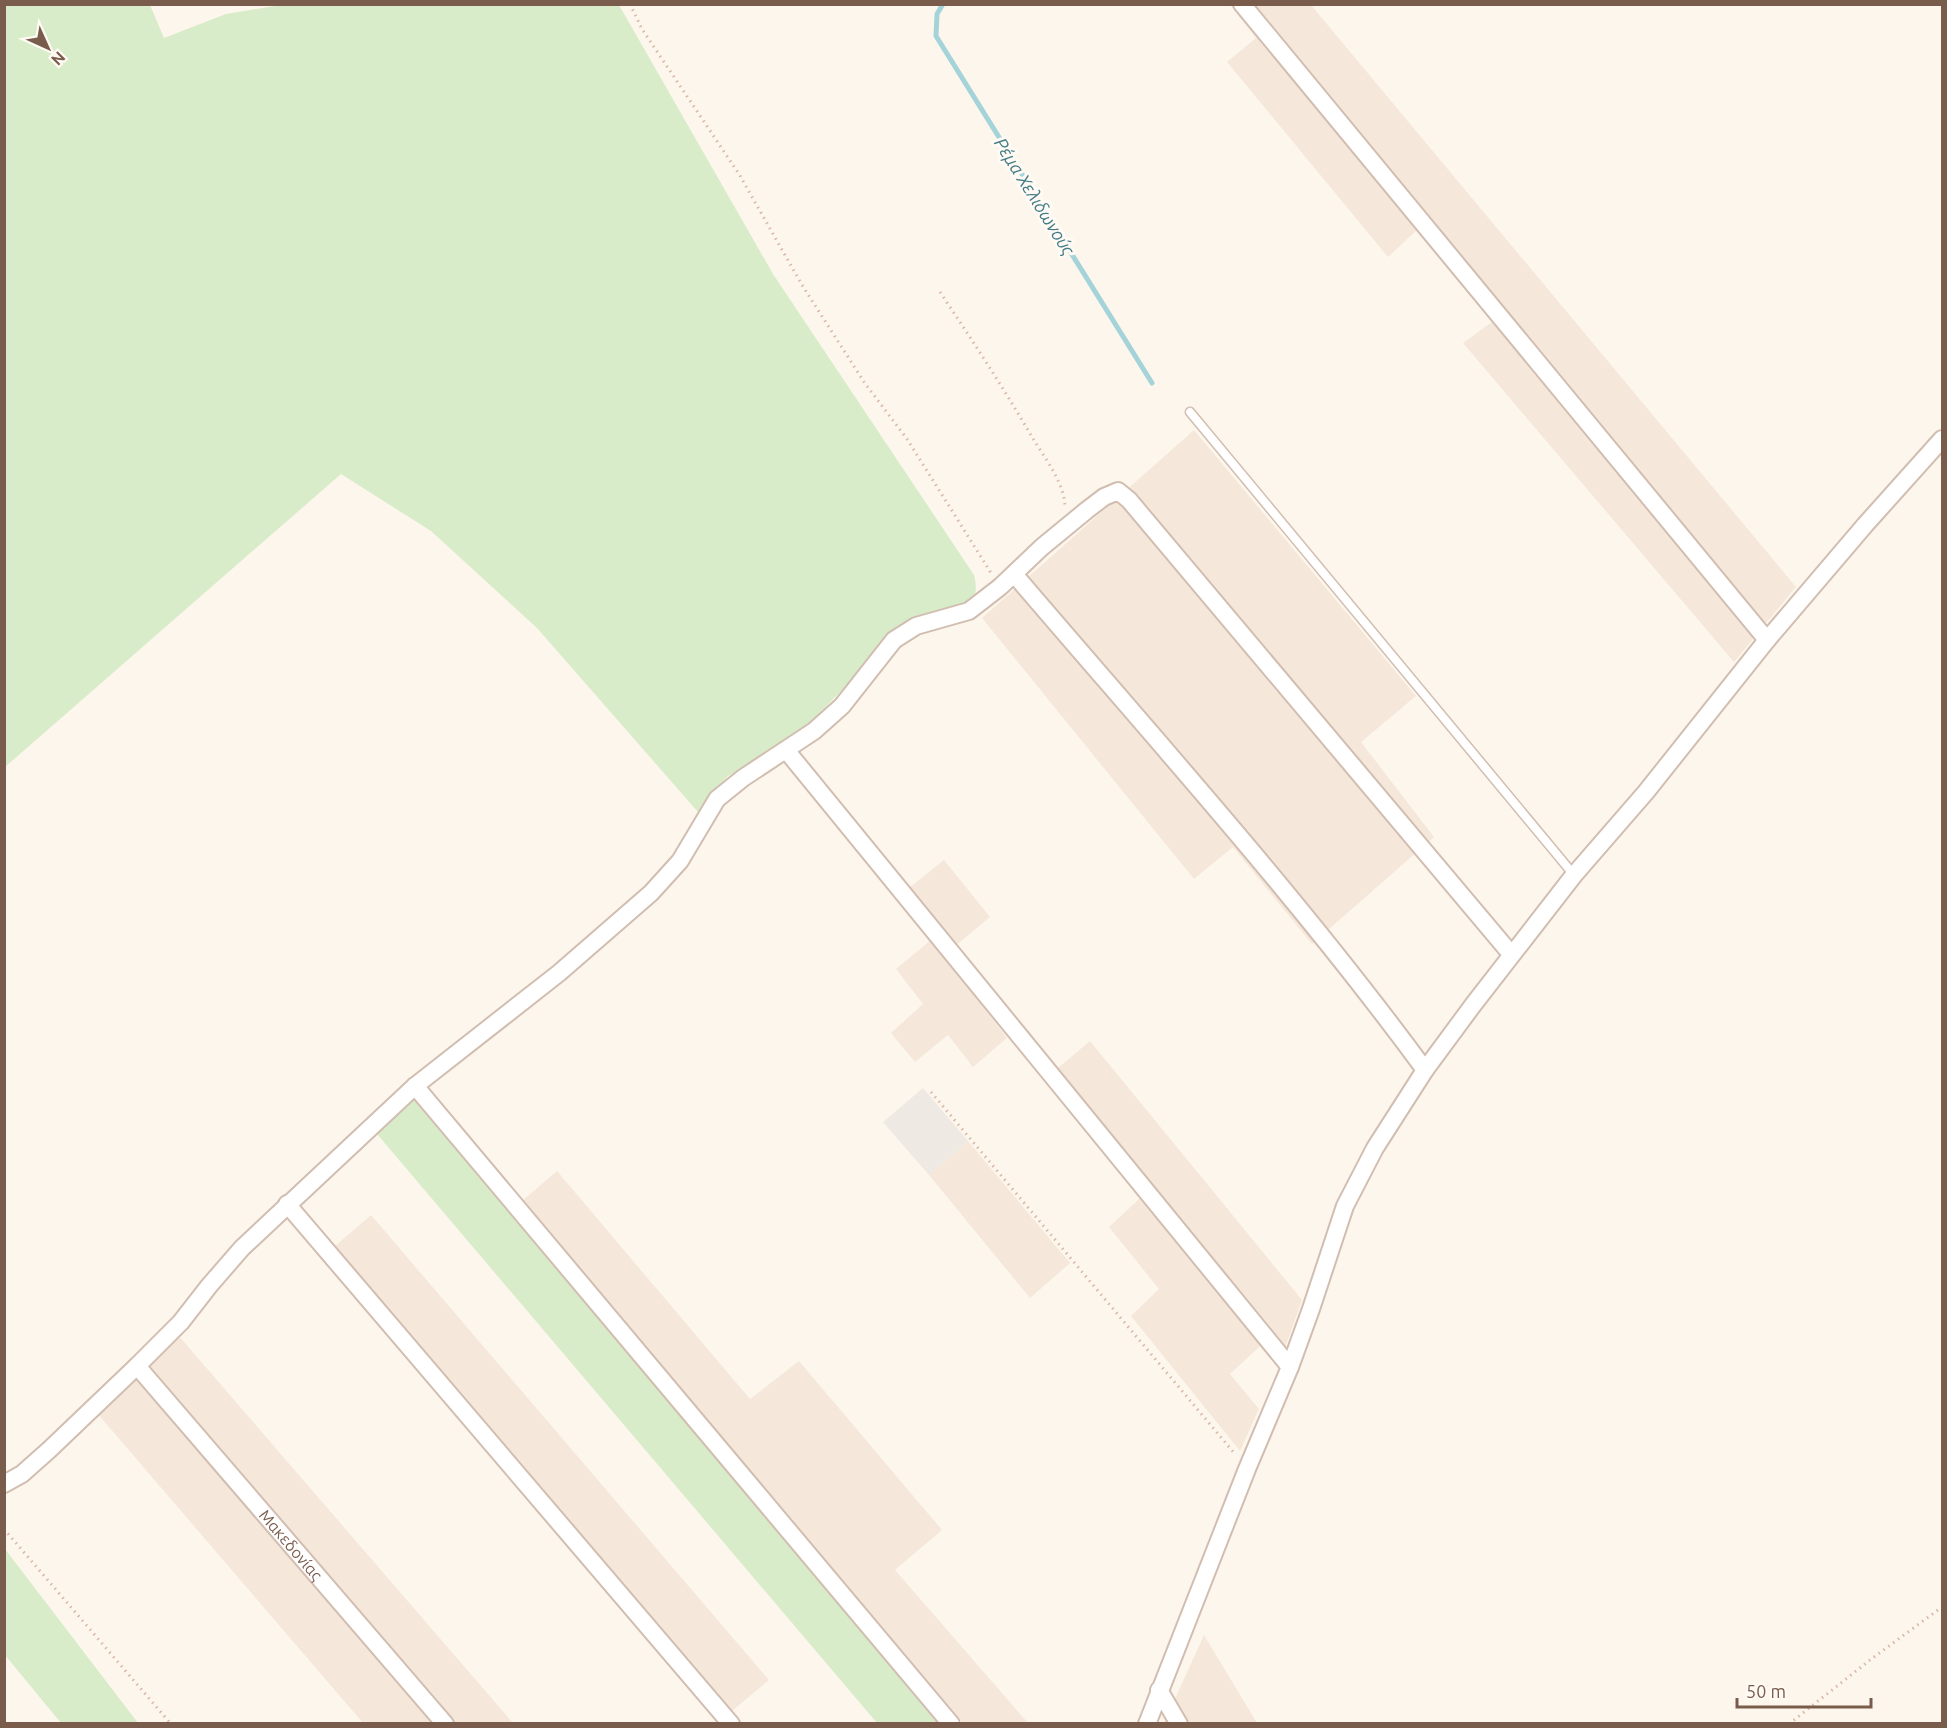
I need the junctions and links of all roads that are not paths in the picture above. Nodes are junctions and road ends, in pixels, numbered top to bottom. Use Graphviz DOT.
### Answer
graph roads {
  1 [pos="1242,4"];
  2 [pos="1190,412"];
  3 [pos="1942,439"];
  4 [pos="1014,574"];
  5 [pos="1767,640"];
  6 [pos="786,750"];
  7 [pos="1574,875"];
  8 [pos="1511,954"];
  9 [pos="1425,1070"];
  10 [pos="415,1086"];
  11 [pos="287,1204"];
  12 [pos="137,1366"];
  13 [pos="1290,1367"];
  14 [pos="4,1484"];
  15 [pos="1159,1690"];
  16 [pos="445,1724"];
  17 [pos="731,1724"];
  18 [pos="951,1724"];
  19 [pos="1147,1724"];
  20 [pos="1179,1724"];
  1 -- 5 [label="street"];
  2 -- 7 [label="lane"];
  3 -- 5 [label="street"];
  4 -- 6 [label="street"];
  4 -- 8 [label="street"];
  4 -- 9 [label="street"];
  5 -- 7 [label="street"];
  6 -- 10 [label="street"];
  6 -- 13 [label="street"];
  7 -- 8 [label="street"];
  8 -- 9 [label="street"];
  9 -- 13 [label="street"];
  10 -- 11 [label="street"];
  10 -- 18 [label="street"];
  11 -- 12 [label="street"];
  11 -- 17 [label="street"];
  12 -- 14 [label="street"];
  12 -- 16 [label="street, Μακεδονίας"];
  13 -- 15 [label="street"];
  15 -- 19 [label="street"];
  15 -- 20 [label="street"];
}
